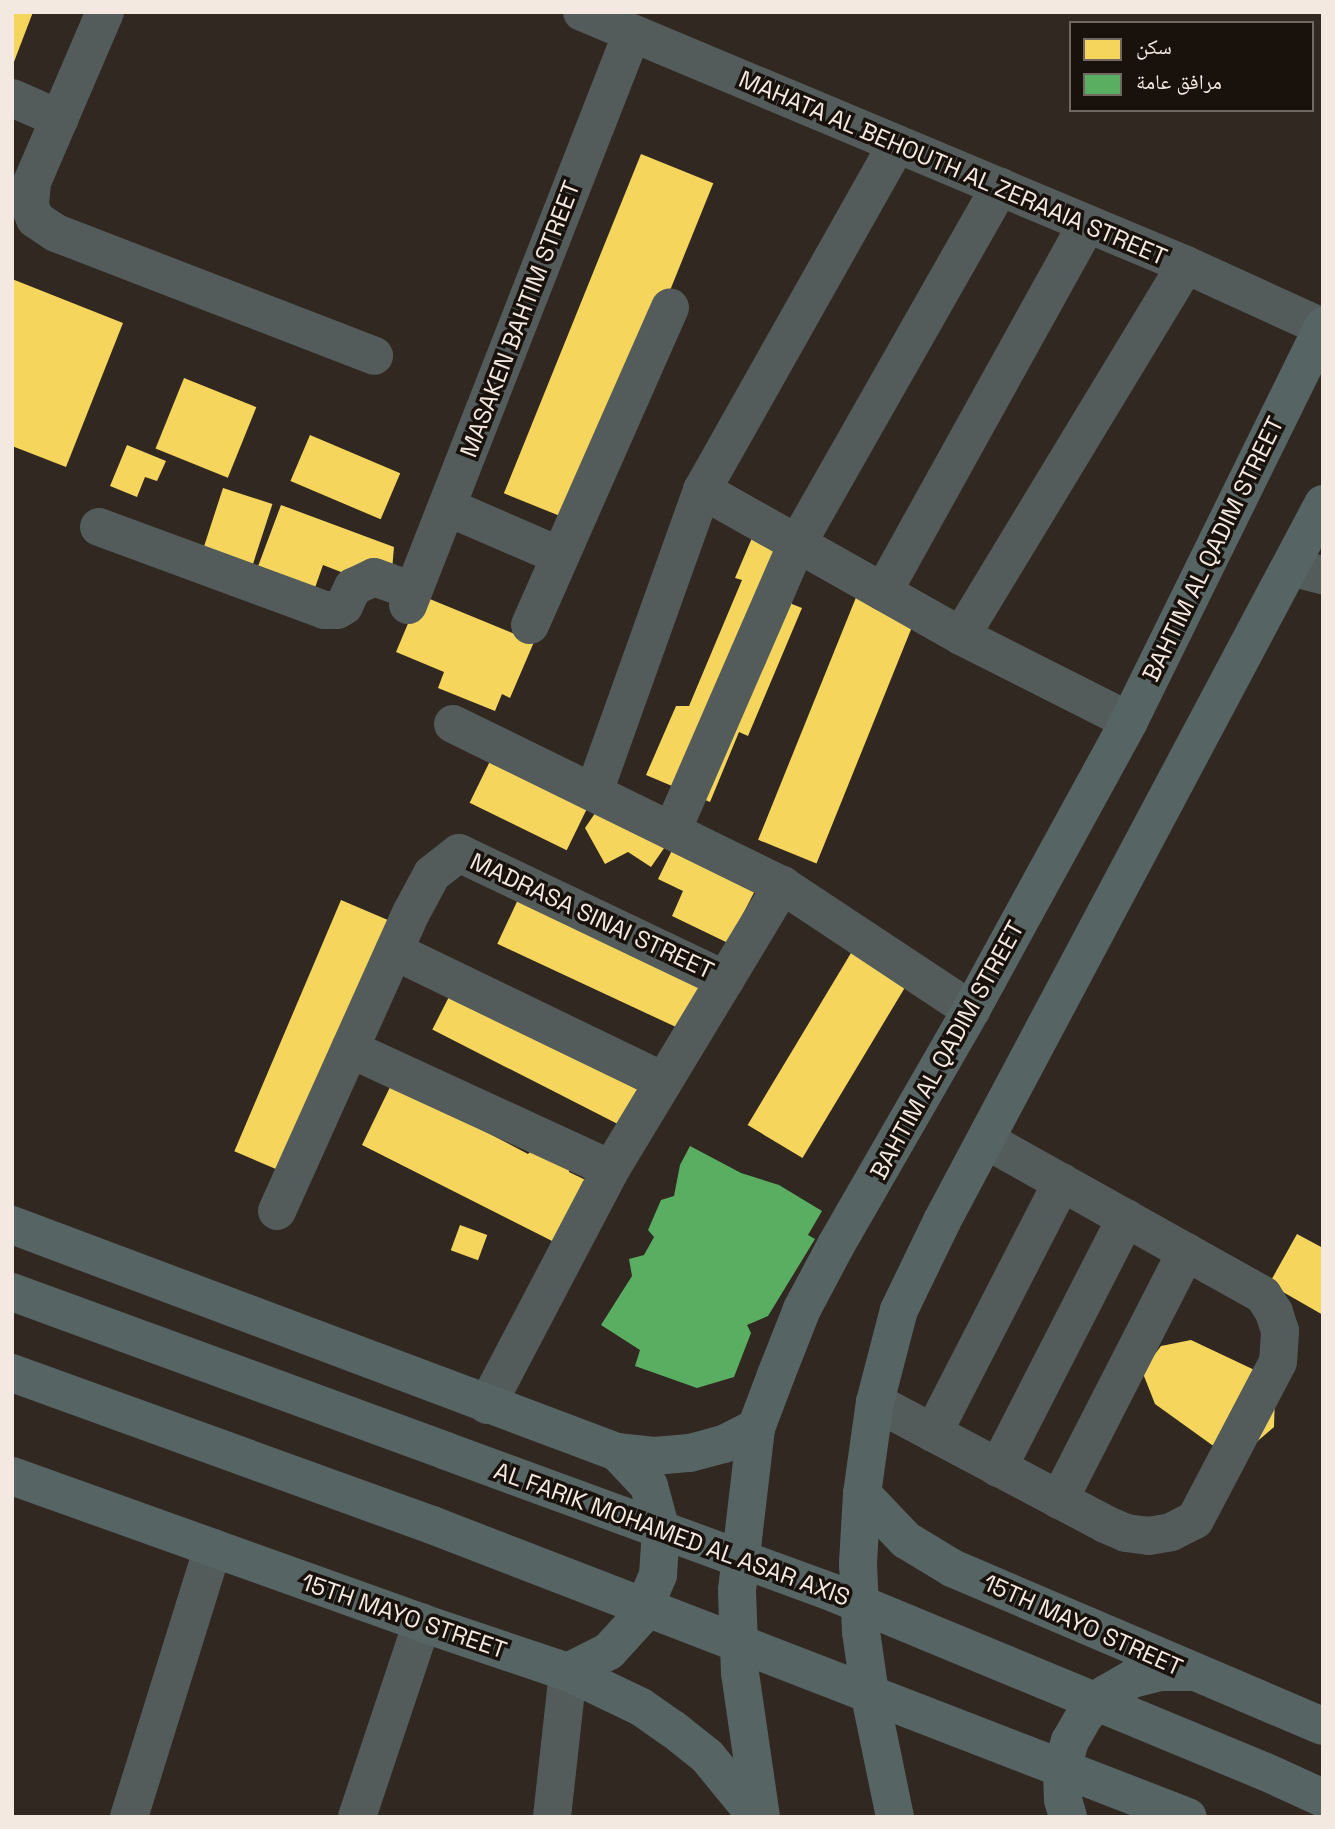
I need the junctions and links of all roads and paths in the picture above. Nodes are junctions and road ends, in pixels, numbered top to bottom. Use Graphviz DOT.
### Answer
graph roads {
  1 [pos="105,12"];
  2 [pos="582,12"];
  3 [pos="632,33"];
  4 [pos="12,99"];
  5 [pos="60,119"];
  6 [pos="897,144"];
  7 [pos="1000,187"];
  8 [pos="1087,224"];
  9 [pos="1186,265"];
  10 [pos="670,308"];
  11 [pos="1323,327"];
  12 [pos="374,356"];
  13 [pos="702,491"];
  14 [pos="1323,504"];
  15 [pos="447,507"];
  16 [pos="99,527"];
  17 [pos="797,544"];
  18 [pos="560,556"];
  19 [pos="1306,571"];
  20 [pos="883,592"];
  21 [pos="530,625"];
  22 [pos="961,636"];
  23 [pos="1129,721"];
  24 [pos="453,724"];
  25 [pos="594,792"];
  26 [pos="672,831"];
  27 [pos="782,885"];
  28 [pos="394,951"];
  29 [pos="725,980"];
  30 [pos="971,1010"];
  31 [pos="350,1049"];
  32 [pos="663,1081"];
  33 [pos="986,1140"];
  34 [pos="611,1169"];
  35 [pos="1062,1182"];
  36 [pos="277,1211"];
  37 [pos="1126,1218"];
  38 [pos="12,1225"];
  39 [pos="1186,1252"];
  40 [pos="12,1292"];
  41 [pos="12,1373"];
  42 [pos="875,1402"];
  43 [pos="487,1405"];
  44 [pos="756,1429"];
  45 [pos="933,1433"];
  46 [pos="617,1452"];
  47 [pos="998,1468"];
  48 [pos="12,1476"];
  49 [pos="862,1494"];
  50 [pos="1059,1500"];
  51 [pos="213,1548"];
  52 [pos="422,1623"];
  53 [pos="568,1672"];
  54 [pos="1191,1672"];
  55 [pos="1323,1726"];
  56 [pos="1323,1798"];
  57 [pos="129,1817"];
  58 [pos="357,1817"];
  59 [pos="552,1817"];
  60 [pos="759,1817"];
  61 [pos="895,1817"];
  62 [pos="1068,1817"];
  63 [pos="1188,1817"];
  1 -- 5 [label="street"];
  2 -- 3 [label="street, MAHATA AL BEHOUTH AL ZERAAIA STREET"];
  3 -- 6 [label="street, MAHATA AL BEHOUTH AL ZERAAIA STREET"];
  3 -- 15 [label="street, MASAKEN BAHTIM STREET"];
  4 -- 5 [label="street"];
  5 -- 12 [label="street"];
  6 -- 7 [label="street, MAHATA AL BEHOUTH AL ZERAAIA STREET"];
  6 -- 13 [label="street"];
  7 -- 8 [label="street, MAHATA AL BEHOUTH AL ZERAAIA STREET"];
  7 -- 17 [label="street"];
  8 -- 9 [label="street, MAHATA AL BEHOUTH AL ZERAAIA STREET"];
  8 -- 20 [label="street"];
  9 -- 11 [label="street, MAHATA AL BEHOUTH AL ZERAAIA STREET"];
  9 -- 22 [label="street"];
  10 -- 18 [label="street"];
  11 -- 23 [label="main road, BAHTIM AL QADIM STREET"];
  13 -- 17 [label="street"];
  13 -- 25 [label="street"];
  14 -- 19 [label="main road"];
  15 -- 16 [label="street, MASAKEN BAHTIM STREET"];
  15 -- 18 [label="street"];
  17 -- 20 [label="street"];
  17 -- 26 [label="street"];
  18 -- 21 [label="street"];
  19 -- 33 [label="main road"];
  20 -- 22 [label="street"];
  22 -- 23 [label="street"];
  23 -- 30 [label="main road, BAHTIM AL QADIM STREET"];
  24 -- 25 [label="street"];
  25 -- 26 [label="street"];
  26 -- 27 [label="street"];
  27 -- 29 [label="street"];
  27 -- 30 [label="street"];
  28 -- 29 [label="street, MADRASA SINAI STREET"];
  28 -- 31 [label="street"];
  28 -- 32 [label="street"];
  29 -- 32 [label="street"];
  30 -- 44 [label="main road, BAHTIM AL QADIM STREET"];
  31 -- 34 [label="street"];
  31 -- 36 [label="street"];
  32 -- 34 [label="street"];
  33 -- 35 [label="street"];
  33 -- 42 [label="main road"];
  34 -- 43 [label="street"];
  35 -- 37 [label="street"];
  35 -- 45 [label="street"];
  37 -- 39 [label="street"];
  37 -- 47 [label="street"];
  38 -- 43 [label="main road"];
  39 -- 50 [label="street"];
  39 -- 50 [label="street"];
  40 -- 56 [label="main road, AL FARIK MOHAMED AL ASAR AXIS, bridge"];
  41 -- 63 [label="main road, bridge"];
  42 -- 45 [label="street"];
  42 -- 49 [label="main road"];
  43 -- 46 [label="main road"];
  44 -- 46 [label="main road"];
  44 -- 60 [label="main road, BAHTIM AL QADIM STREET"];
  45 -- 47 [label="street"];
  46 -- 53 [label="main road"];
  47 -- 50 [label="street"];
  48 -- 51 [label="main road, 15TH MAYO STREET"];
  49 -- 54 [label="main road, 15TH MAYO STREET"];
  49 -- 61 [label="main road"];
  51 -- 52 [label="main road, 15TH MAYO STREET"];
  51 -- 57 [label="street"];
  52 -- 53 [label="main road, 15TH MAYO STREET"];
  52 -- 58 [label="street"];
  53 -- 59 [label="street"];
  53 -- 60 [label="main road, 15TH MAYO STREET"];
  54 -- 55 [label="main road, 15TH MAYO STREET"];
  54 -- 62 [label="main road"];
}
